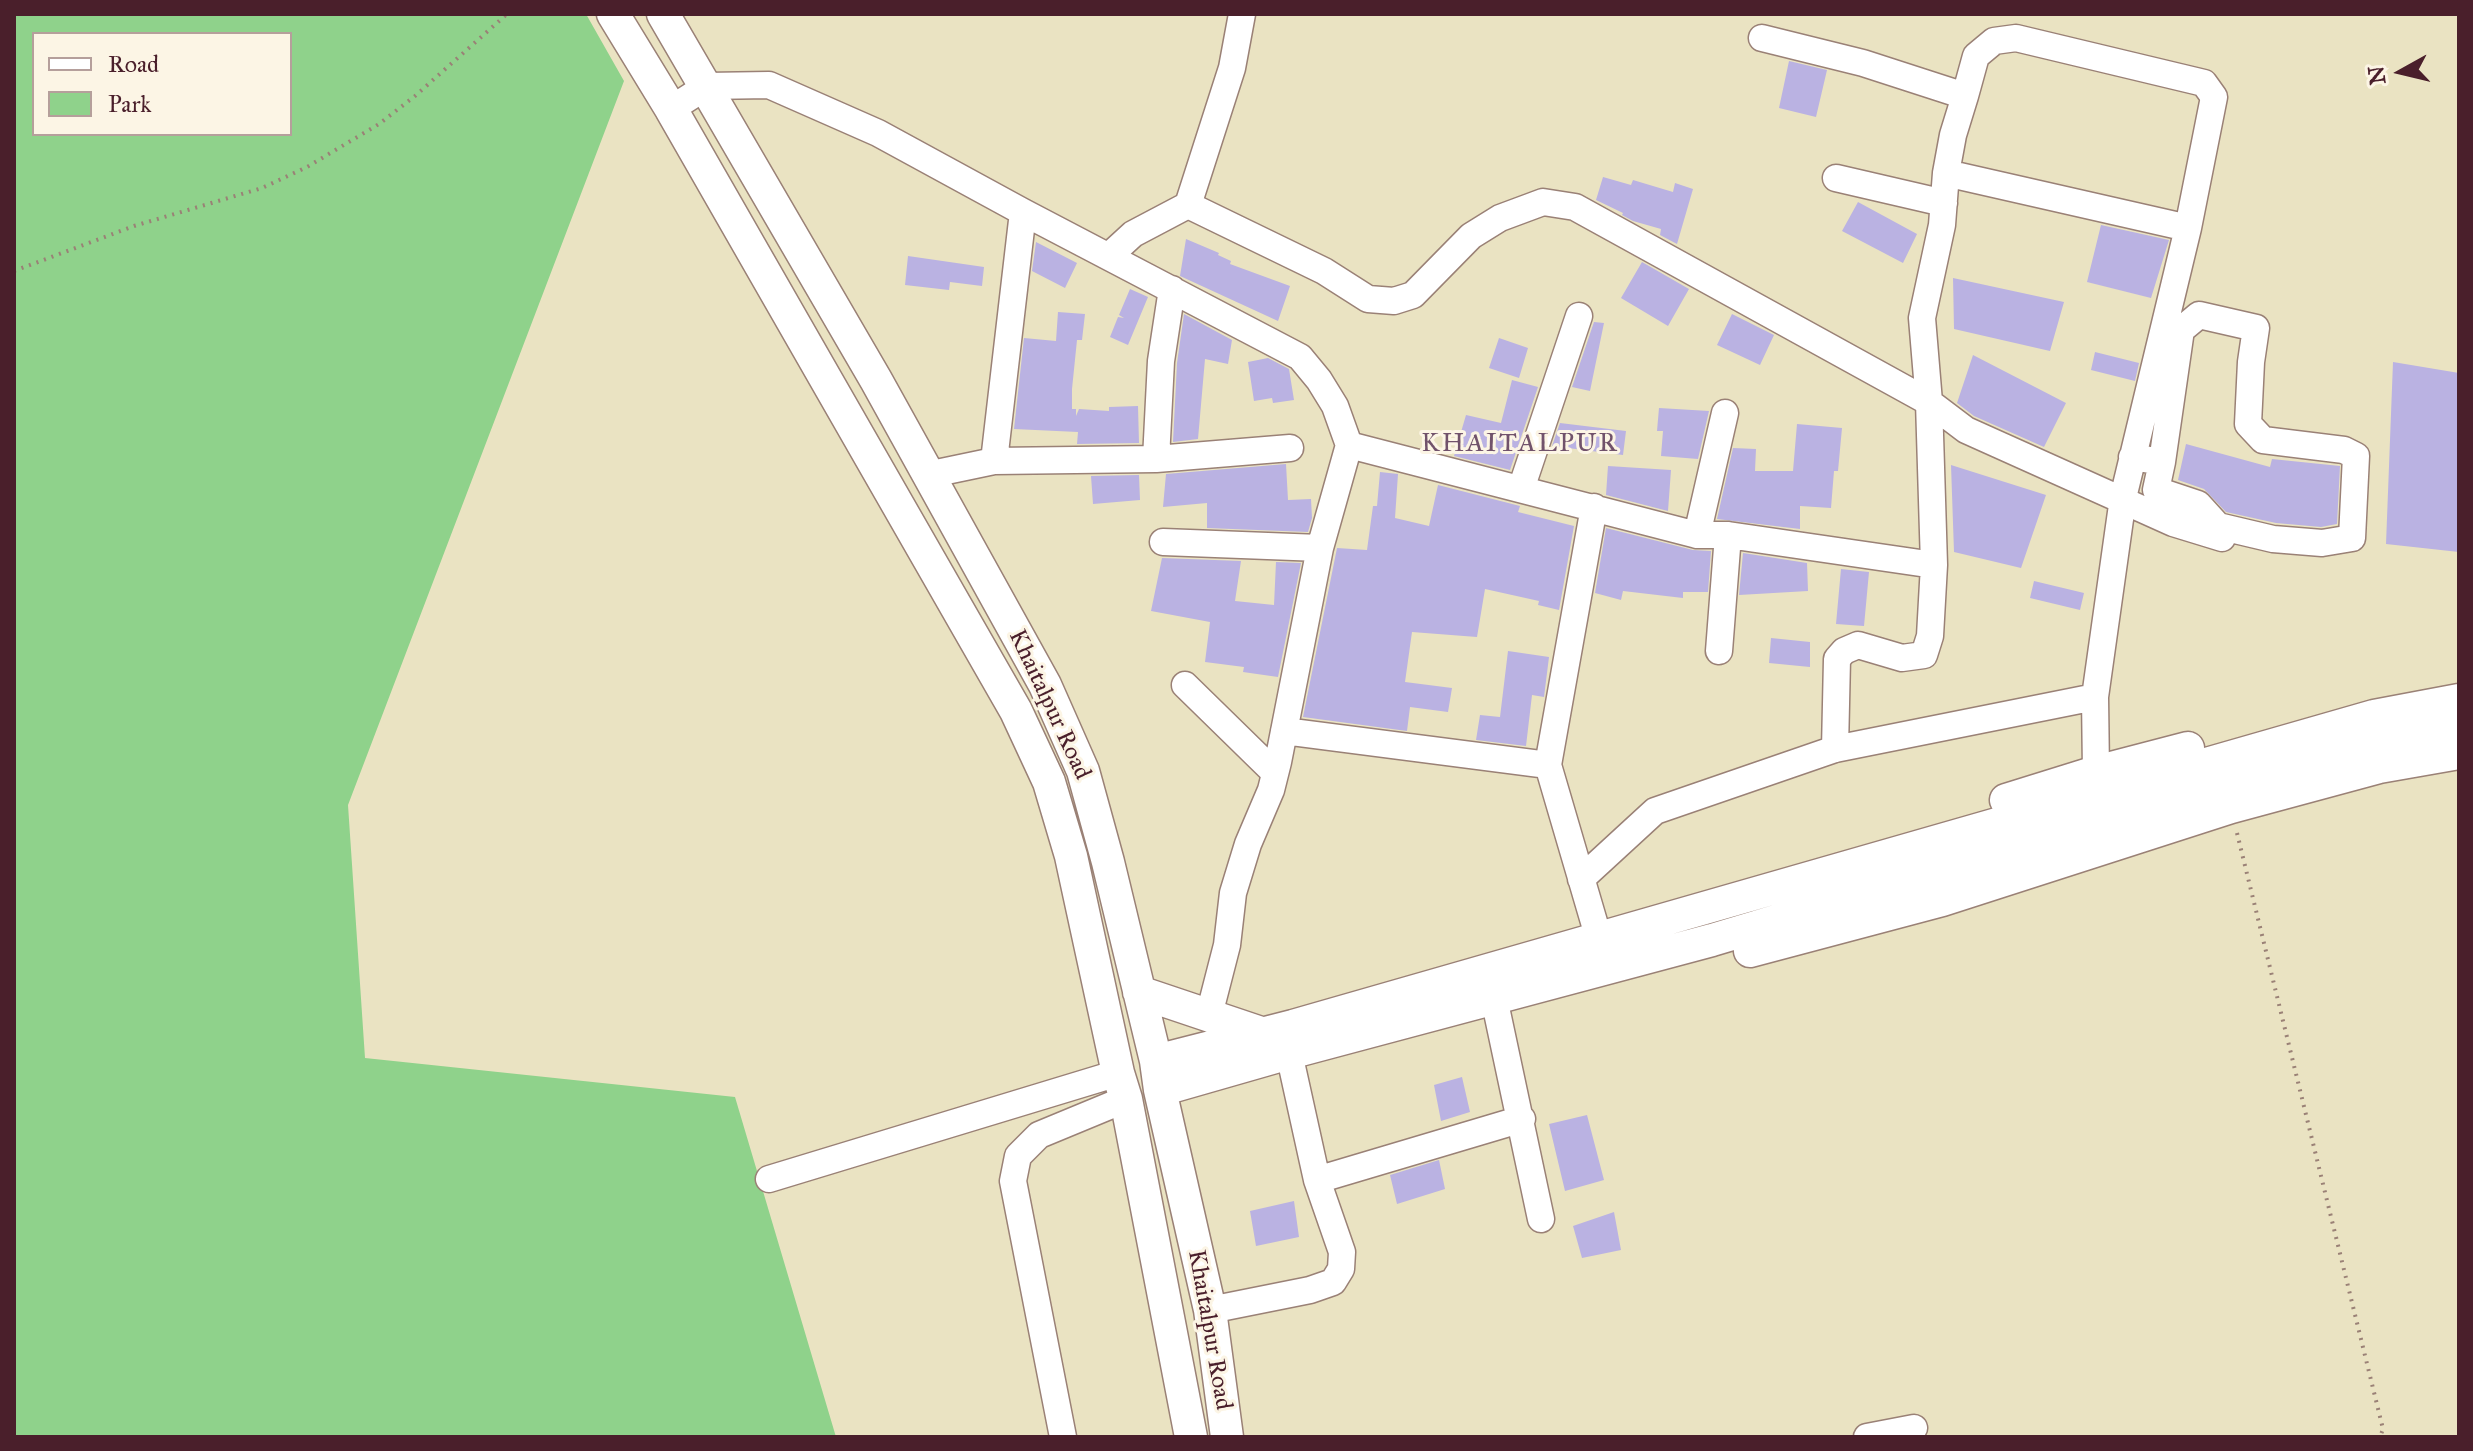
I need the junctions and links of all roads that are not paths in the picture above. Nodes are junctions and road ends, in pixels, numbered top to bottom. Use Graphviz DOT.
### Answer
graph roads {
  1 [pos="613,14"];
  2 [pos="663,14"];
  3 [pos="1242,14"];
  4 [pos="1762,38"];
  5 [pos="707,86"];
  6 [pos="1965,96"];
  7 [pos="671,109"];
  8 [pos="1946,173"];
  9 [pos="1836,178"];
  10 [pos="1944,203"];
  11 [pos="1188,205"];
  12 [pos="1023,212"];
  13 [pos="2188,228"];
  14 [pos="1109,256"];
  15 [pos="1172,289"];
  16 [pos="1579,316"];
  17 [pos="1929,402"];
  18 [pos="1725,413"];
  19 [pos="1349,445"];
  20 [pos="1290,448"];
  21 [pos="2132,457"];
  22 [pos="1156,459"];
  23 [pos="994,461"];
  24 [pos="2162,462"];
  25 [pos="927,475"];
  26 [pos="1521,489"];
  27 [pos="2123,498"];
  28 [pos="1594,507"];
  29 [pos="1697,535"];
  30 [pos="1728,535"];
  31 [pos="2222,538"];
  32 [pos="1163,542"];
  33 [pos="1320,548"];
  34 [pos="1934,565"];
  35 [pos="1719,651"];
  36 [pos="2459,681"];
  37 [pos="1185,685"];
  38 [pos="2095,697"];
  39 [pos="2459,700"];
  40 [pos="2459,727"];
  41 [pos="1284,731"];
  42 [pos="1835,749"];
  43 [pos="2459,753"];
  44 [pos="1548,765"];
  45 [pos="2096,772"];
  46 [pos="1275,773"];
  47 [pos="1581,879"];
  48 [pos="1599,939"];
  49 [pos="1653,956"];
  50 [pos="1139,992"];
  51 [pos="1494,998"];
  52 [pos="1209,1015"];
  53 [pos="1276,1044"];
  54 [pos="1158,1075"];
  55 [pos="1122,1086"];
  56 [pos="1522,1119"];
  57 [pos="769,1179"];
  58 [pos="1317,1180"];
  59 [pos="1541,1219"];
  60 [pos="1210,1310"];
  61 [pos="1914,1428"];
  62 [pos="1063,1437"];
  63 [pos="1191,1437"];
  64 [pos="1227,1437"];
  65 [pos="1867,1437"];
  1 -- 7 [label="street, Khaitalpur Road"];
  2 -- 5 [label="street, Khaitalpur Road"];
  3 -- 11 [label="street"];
  4 -- 6 [label="street"];
  5 -- 7 [label="street"];
  5 -- 12 [label="street"];
  5 -- 25 [label="street, Khaitalpur Road"];
  6 -- 8 [label="street"];
  6 -- 13 [label="street"];
  7 -- 55 [label="street, Khaitalpur Road"];
  8 -- 10 [label="street"];
  8 -- 13 [label="street"];
  9 -- 10 [label="street"];
  10 -- 17 [label="street"];
  11 -- 14 [label="street"];
  11 -- 17 [label="street"];
  12 -- 14 [label="street"];
  12 -- 23 [label="street"];
  13 -- 21 [label="street"];
  14 -- 15 [label="street"];
  15 -- 19 [label="street"];
  15 -- 22 [label="street"];
  16 -- 26 [label="street"];
  17 -- 27 [label="street"];
  17 -- 34 [label="street"];
  18 -- 29 [label="street"];
  19 -- 26 [label="street"];
  19 -- 33 [label="street"];
  20 -- 22 [label="street"];
  21 -- 24 [label="street"];
  21 -- 27 [label="street"];
  22 -- 23 [label="street"];
  23 -- 25 [label="street"];
  24 -- 24 [label="street"];
  25 -- 50 [label="street, Khaitalpur Road"];
  26 -- 28 [label="street"];
  27 -- 31 [label="street"];
  27 -- 38 [label="street"];
  28 -- 29 [label="street"];
  28 -- 44 [label="street"];
  29 -- 30 [label="street"];
  30 -- 34 [label="street"];
  30 -- 35 [label="street"];
  32 -- 33 [label="street"];
  33 -- 41 [label="street"];
  34 -- 42 [label="street"];
  36 -- 45 [label="street"];
  37 -- 46 [label="street"];
  38 -- 42 [label="street"];
  38 -- 45 [label="street"];
  39 -- 48 [label="street"];
  40 -- 49 [label="street"];
  41 -- 44 [label="street"];
  41 -- 46 [label="street"];
  42 -- 47 [label="street"];
  43 -- 49 [label="street"];
  44 -- 47 [label="street"];
  45 -- 48 [label="street"];
  46 -- 52 [label="street"];
  47 -- 48 [label="street"];
  48 -- 53 [label="street"];
  49 -- 51 [label="street"];
  50 -- 52 [label="street"];
  50 -- 54 [label="street, Khaitalpur Road"];
  51 -- 53 [label="street"];
  51 -- 56 [label="street"];
  52 -- 53 [label="street"];
  53 -- 54 [label="street"];
  53 -- 58 [label="street"];
  54 -- 60 [label="street, Khaitalpur Road"];
  55 -- 57 [label="street"];
  55 -- 62 [label="street"];
  55 -- 63 [label="street, Khaitalpur Road"];
  56 -- 58 [label="street"];
  56 -- 59 [label="street"];
  58 -- 60 [label="street"];
  60 -- 64 [label="street, Khaitalpur Road"];
  61 -- 65 [label="street"];
}
